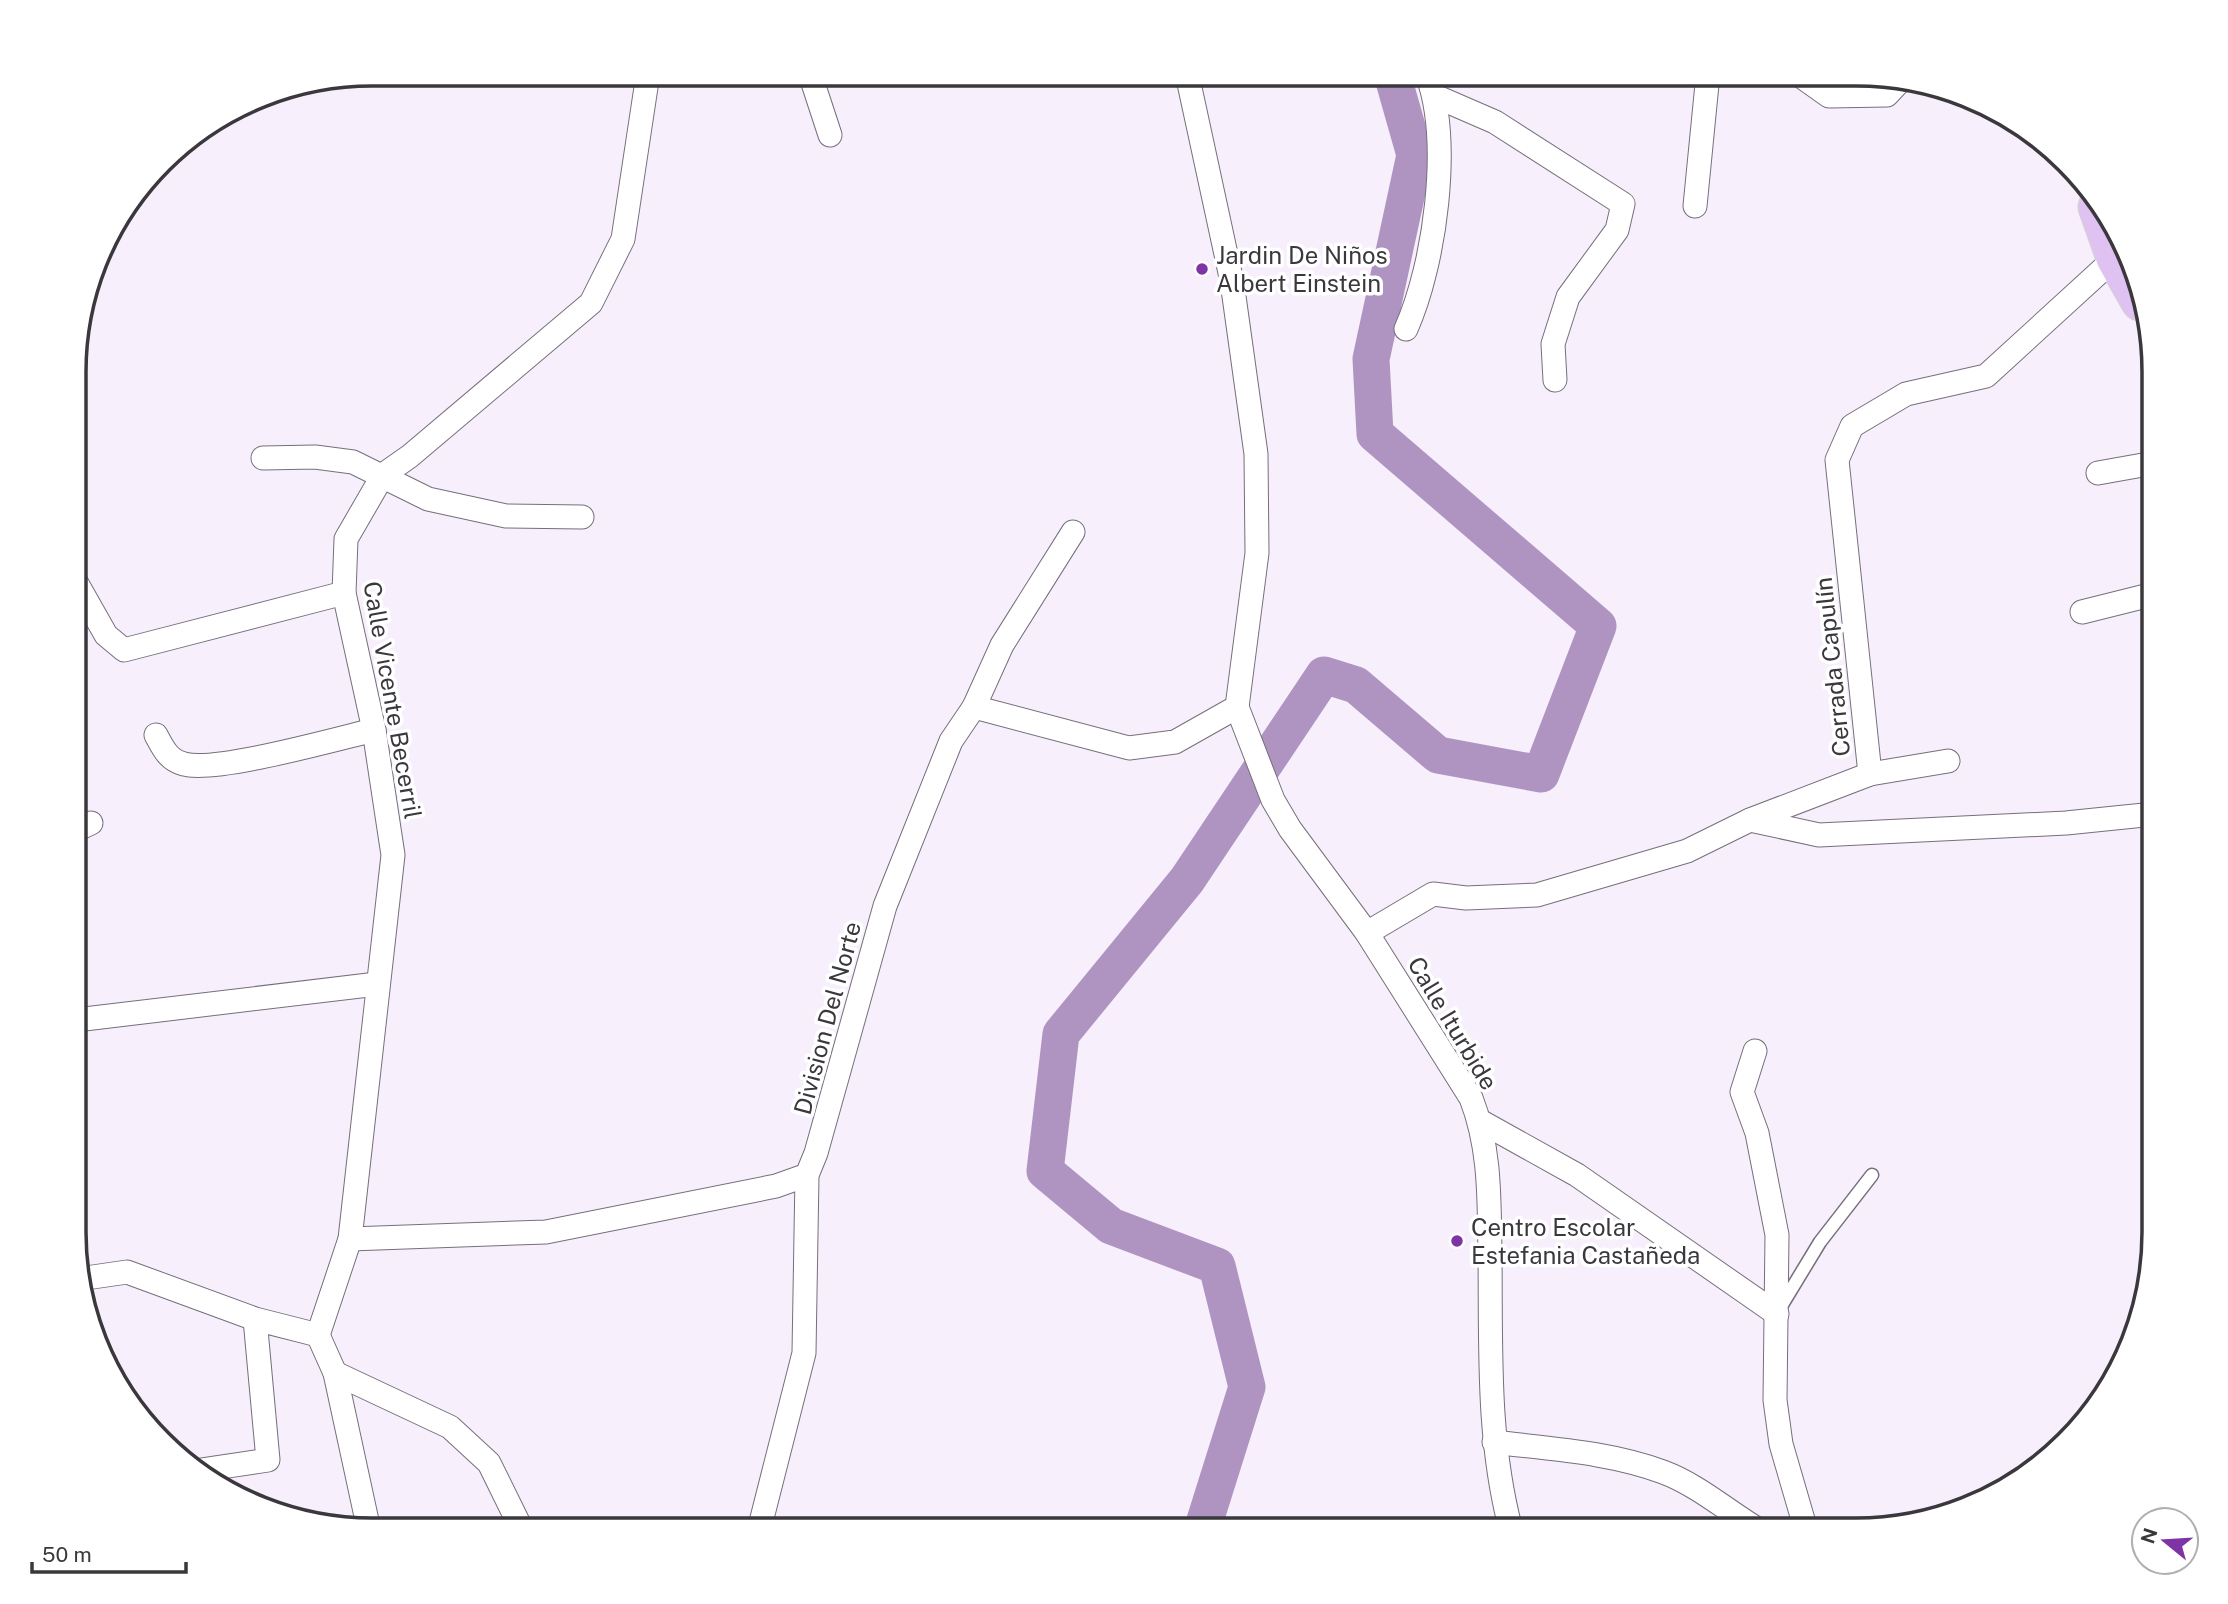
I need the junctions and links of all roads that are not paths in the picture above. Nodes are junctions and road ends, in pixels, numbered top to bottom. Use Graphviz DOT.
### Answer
graph roads {
  1 [pos="646,86"];
  2 [pos="814,86"];
  3 [pos="1190,86"];
  4 [pos="1431,86"];
  5 [pos="1707,86"];
  6 [pos="1815,86"];
  7 [pos="1893,88"];
  8 [pos="1435,96"];
  9 [pos="830,135"];
  10 [pos="1695,206"];
  11 [pos="2106,233"];
  12 [pos="2115,258"];
  13 [pos="2126,277"];
  14 [pos="1406,329"];
  15 [pos="1555,380"];
  16 [pos="262,458"];
  17 [pos="2142,465"];
  18 [pos="2098,472"];
  19 [pos="383,475"];
  20 [pos="582,517"];
  21 [pos="1073,532"];
  22 [pos="344,593"];
  23 [pos="2142,597"];
  24 [pos="86,600"];
  25 [pos="2082,612"];
  26 [pos="974,707"];
  27 [pos="1240,714"];
  28 [pos="374,730"];
  29 [pos="156,735"];
  30 [pos="1948,761"];
  31 [pos="1870,774"];
  32 [pos="2142,815"];
  33 [pos="1750,820"];
  34 [pos="1367,933"];
  35 [pos="377,985"];
  36 [pos="86,1019"];
  37 [pos="1755,1051"];
  38 [pos="1480,1121"];
  39 [pos="807,1175"];
  40 [pos="1872,1175"];
  41 [pos="350,1239"];
  42 [pos="89,1277"];
  43 [pos="1777,1314"];
  44 [pos="255,1318"];
  45 [pos="318,1335"];
  46 [pos="335,1373"];
  47 [pos="1494,1442"];
  48 [pos="211,1468"];
  49 [pos="365,1518"];
  50 [pos="516,1518"];
  51 [pos="762,1518"];
  52 [pos="1508,1518"];
  53 [pos="1735,1518"];
  54 [pos="1802,1518"];
  1 -- 19 [label="street, Calle Vicente Becerril"];
  2 -- 9 [label="street"];
  3 -- 27 [label="street"];
  4 -- 8 [label="street"];
  5 -- 10 [label="street"];
  6 -- 7 [label="street"];
  8 -- 14 [label="street"];
  8 -- 15 [label="street"];
  11 -- 12 [label="main road"];
  12 -- 13 [label="main road"];
  12 -- 31 [label="street, Cerrada Capulín"];
  16 -- 19 [label="street"];
  17 -- 18 [label="street"];
  19 -- 20 [label="street"];
  19 -- 22 [label="street, Calle Vicente Becerril"];
  21 -- 26 [label="street, Division Del Norte"];
  22 -- 24 [label="street"];
  22 -- 28 [label="street, Calle Vicente Becerril"];
  23 -- 25 [label="street"];
  26 -- 27 [label="street"];
  26 -- 39 [label="street, Division Del Norte"];
  27 -- 34 [label="street, Calle Iturbide"];
  28 -- 29 [label="street"];
  28 -- 35 [label="street, Calle Vicente Becerril"];
  30 -- 31 [label="street"];
  31 -- 33 [label="street, Cerrada Capulín"];
  32 -- 33 [label="street"];
  33 -- 34 [label="street, Cerrada Capulín"];
  34 -- 38 [label="street, Calle Iturbide"];
  35 -- 36 [label="street"];
  35 -- 41 [label="street, Calle Vicente Becerril"];
  37 -- 43 [label="street"];
  38 -- 43 [label="street"];
  38 -- 47 [label="street, Calle Iturbide"];
  39 -- 41 [label="street"];
  39 -- 51 [label="street, Division Del Norte"];
  40 -- 43 [label="lane"];
  41 -- 45 [label="street"];
  42 -- 44 [label="street"];
  43 -- 54 [label="street"];
  44 -- 45 [label="street"];
  44 -- 48 [label="street"];
  45 -- 46 [label="street"];
  46 -- 49 [label="street"];
  46 -- 50 [label="street"];
  47 -- 52 [label="street, Calle Iturbide"];
  47 -- 53 [label="street"];
}
